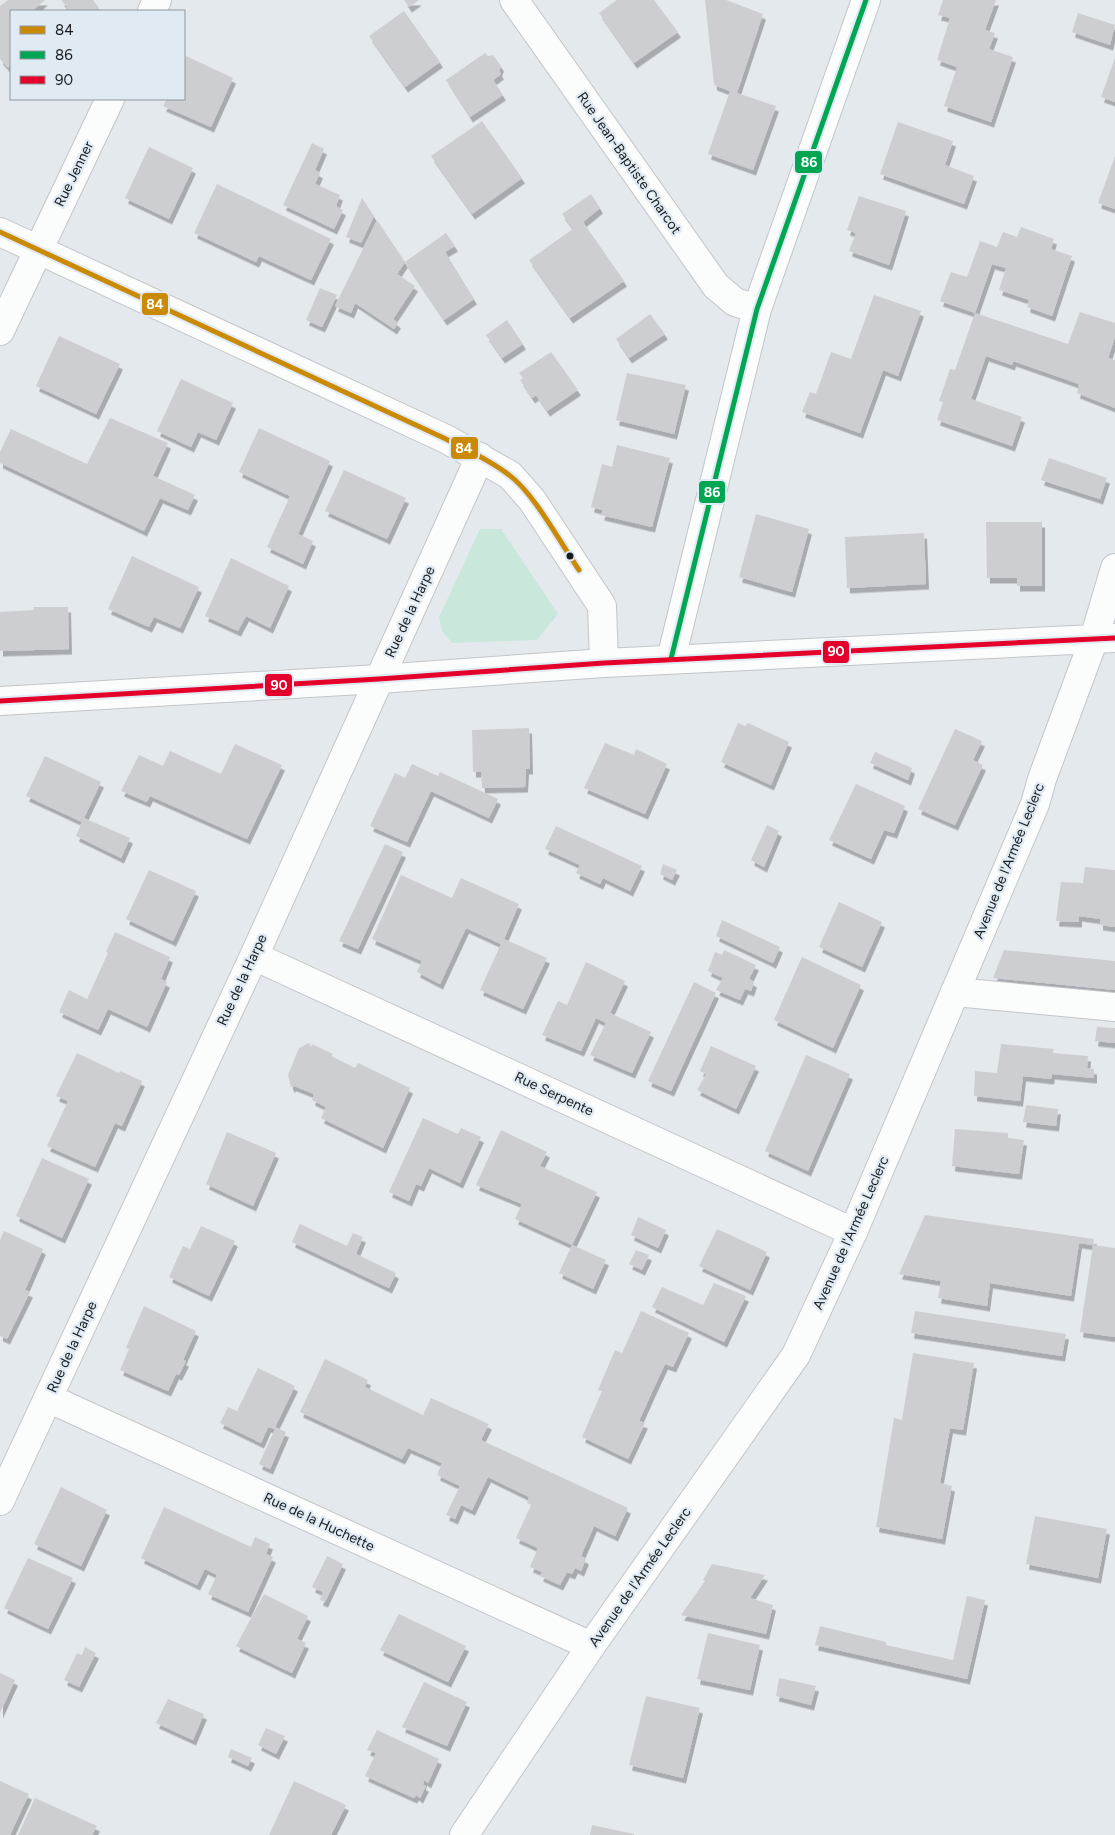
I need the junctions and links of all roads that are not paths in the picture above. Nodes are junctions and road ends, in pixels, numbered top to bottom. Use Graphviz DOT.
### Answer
graph roads {
  1 [pos="514,0"];
  2 [pos="866,0"];
  3 [pos="110,100"];
  4 [pos="0,232"];
  5 [pos="37,250"];
  6 [pos="757,309"];
  7 [pos="0,331"];
  8 [pos="480,458"];
  9 [pos="1115,568"];
  10 [pos="1105,638"];
  11 [pos="671,659"];
  12 [pos="604,662"];
  13 [pos="379,679"];
  14 [pos="0,700"];
  15 [pos="254,956"];
  16 [pos="955,992"];
  17 [pos="1115,1008"];
  18 [pos="853,1232"];
  19 [pos="48,1398"];
  20 [pos="0,1501"];
  21 [pos="591,1646"];
  22 [pos="464,1835"];
  1 -- 6 [label="street, Rue Jean-Baptiste Charcot"];
  2 -- 6 [label="street"];
  3 -- 5 [label="street, Rue Jenner"];
  4 -- 5 [label="street"];
  5 -- 7 [label="street, Rue Jenner"];
  5 -- 8 [label="street"];
  6 -- 11 [label="street"];
  8 -- 12 [label="street"];
  8 -- 13 [label="street, Rue de la Harpe"];
  9 -- 10 [label="street, Avenue de l'Armée Leclerc"];
  10 -- 11 [label="street"];
  10 -- 16 [label="street, Avenue de l'Armée Leclerc"];
  11 -- 12 [label="street"];
  12 -- 13 [label="street"];
  13 -- 14 [label="street"];
  13 -- 15 [label="street, Rue de la Harpe"];
  15 -- 18 [label="street, Rue Serpente"];
  15 -- 19 [label="street, Rue de la Harpe"];
  16 -- 17 [label="street"];
  16 -- 18 [label="street, Avenue de l'Armée Leclerc"];
  18 -- 21 [label="street, Avenue de l'Armée Leclerc"];
  19 -- 20 [label="street, Rue de la Harpe"];
  19 -- 21 [label="street, Rue de la Huchette"];
  21 -- 22 [label="street, Avenue de l'Armée Leclerc"];
}
